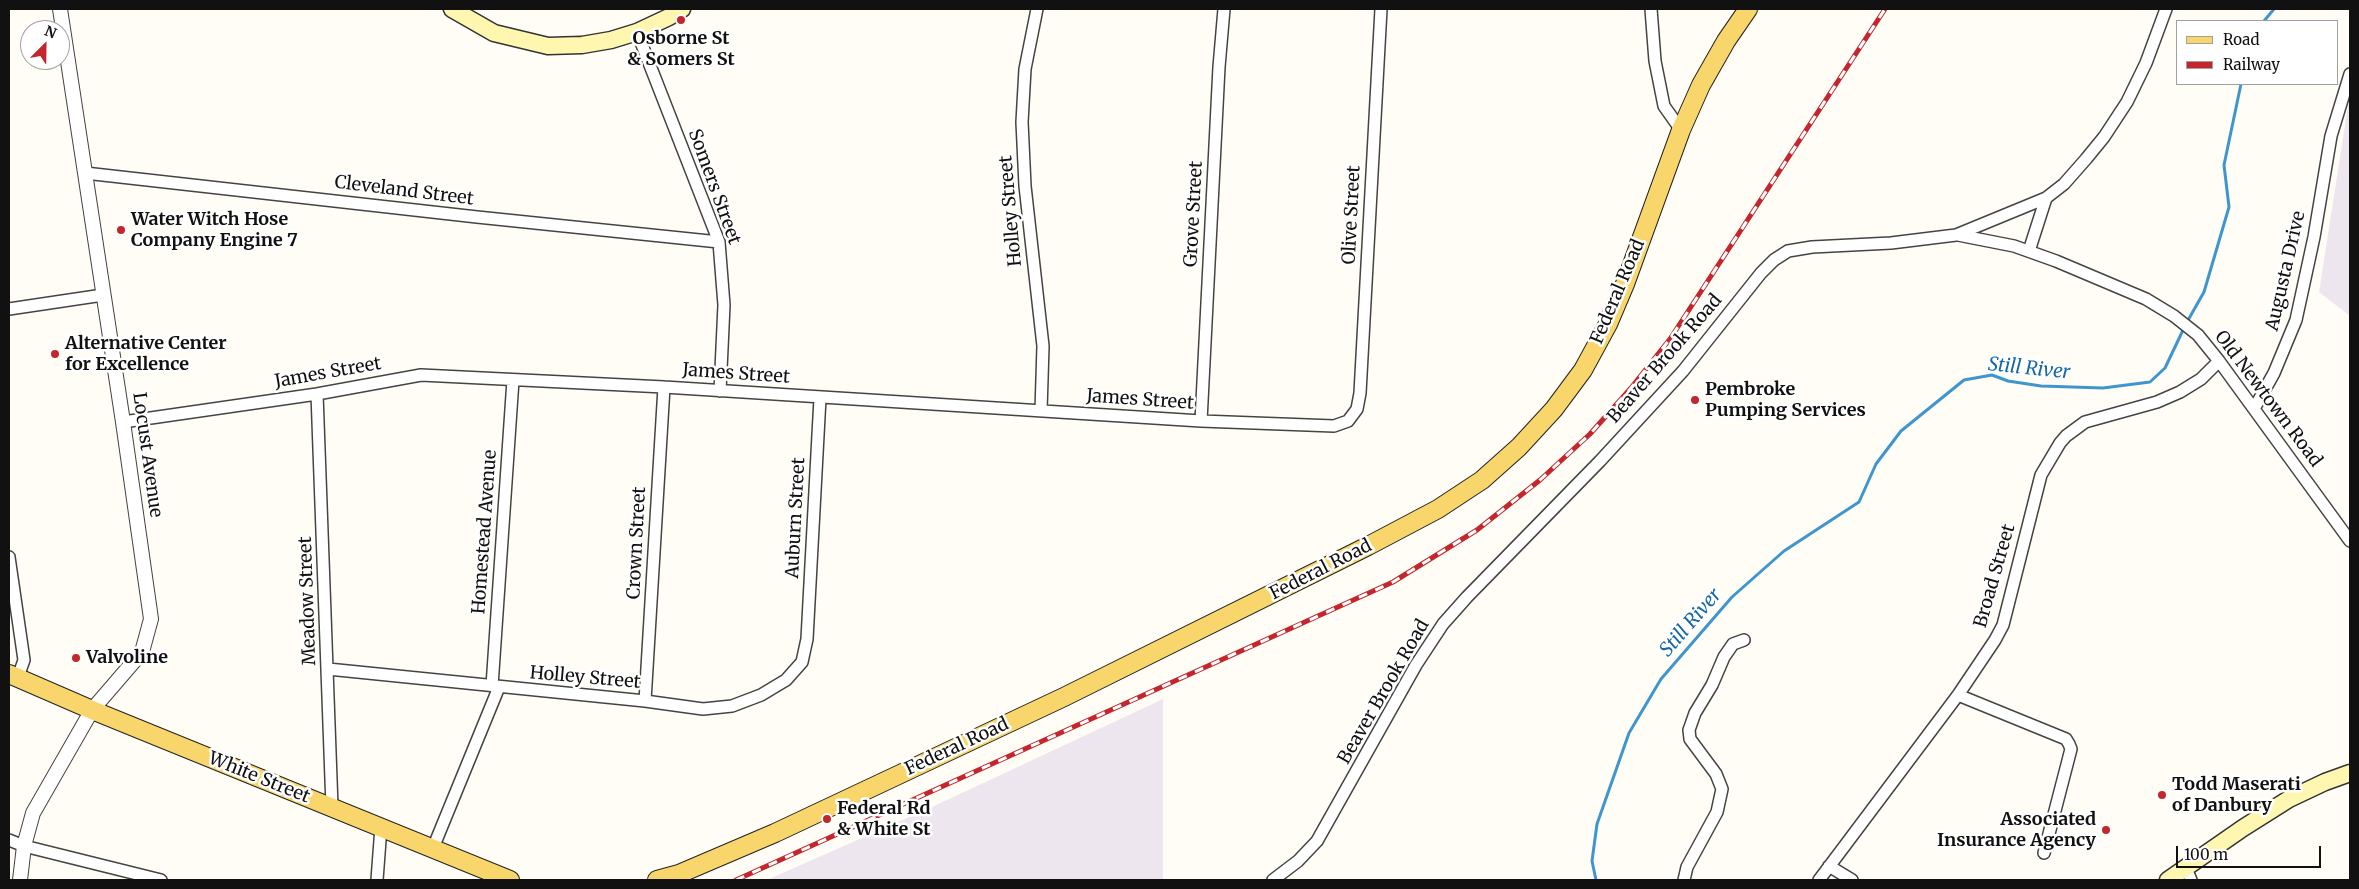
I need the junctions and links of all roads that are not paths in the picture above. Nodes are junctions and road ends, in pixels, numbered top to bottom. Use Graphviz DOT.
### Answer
graph roads {
  1 [pos="60,9"];
  2 [pos="452,9"];
  3 [pos="682,9"];
  4 [pos="1037,9"];
  5 [pos="1224,9"];
  6 [pos="1381,9"];
  7 [pos="1651,9"];
  8 [pos="1748,9"];
  9 [pos="2166,9"];
  10 [pos="637,32"];
  11 [pos="2350,74"];
  12 [pos="1681,130"];
  13 [pos="85,173"];
  14 [pos="2046,198"];
  15 [pos="1956,235"];
  16 [pos="719,242"];
  17 [pos="2029,251"];
  18 [pos="104,295"];
  19 [pos="9,309"];
  20 [pos="2219,361"];
  21 [pos="513,380"];
  22 [pos="664,387"];
  23 [pos="720,391"];
  24 [pos="317,394"];
  25 [pos="820,398"];
  26 [pos="2254,407"];
  27 [pos="1041,411"];
  28 [pos="1201,421"];
  29 [pos="1348,421"];
  30 [pos="123,422"];
  31 [pos="2350,541"];
  32 [pos="9,557"];
  33 [pos="807,639"];
  34 [pos="1744,640"];
  35 [pos="328,668"];
  36 [pos="13,676"];
  37 [pos="495,687"];
  38 [pos="1958,695"];
  39 [pos="645,701"];
  40 [pos="92,710"];
  41 [pos="2350,773"];
  42 [pos="332,807"];
  43 [pos="381,827"];
  44 [pos="9,840"];
  45 [pos="24,846"];
  46 [pos="433,848"];
  47 [pos="2044,852"];
  48 [pos="1829,866"];
  49 [pos="2189,874"];
  50 [pos="20,880"];
  51 [pos="162,880"];
  52 [pos="376,880"];
  53 [pos="510,880"];
  54 [pos="657,880"];
  55 [pos="1273,880"];
  56 [pos="1684,880"];
  57 [pos="1819,880"];
  58 [pos="1852,880"];
  59 [pos="2168,880"];
  1 -- 13 [label="street, Locust Avenue"];
  2 -- 10 [label="main road"];
  3 -- 10 [label="main road"];
  4 -- 27 [label="street, Holley Street"];
  5 -- 28 [label="street, Grove Street"];
  6 -- 29 [label="street, Olive Street"];
  7 -- 12 [label="street"];
  8 -- 12 [label="main road, Federal Road"];
  9 -- 14 [label="street, Beaver Brook Road"];
  10 -- 16 [label="street, Somers Street"];
  11 -- 26 [label="street, Augusta Drive"];
  12 -- 54 [label="main road, Federal Road"];
  13 -- 16 [label="street, Cleveland Street"];
  13 -- 18 [label="street, Locust Avenue"];
  14 -- 15 [label="street, Beaver Brook Road"];
  14 -- 17 [label="street"];
  15 -- 17 [label="street, Old Newtown Road"];
  15 -- 55 [label="street, Beaver Brook Road"];
  16 -- 23 [label="street, Somers Street"];
  17 -- 20 [label="street, Old Newtown Road"];
  18 -- 19 [label="street"];
  18 -- 30 [label="street, Locust Avenue"];
  20 -- 26 [label="street, Old Newtown Road"];
  20 -- 38 [label="street, Broad Street"];
  21 -- 22 [label="street, James Street"];
  21 -- 24 [label="street, James Street"];
  21 -- 37 [label="street, Homestead Avenue"];
  22 -- 23 [label="street, James Street"];
  22 -- 39 [label="street, Crown Street"];
  23 -- 25 [label="street, James Street"];
  24 -- 30 [label="street, James Street"];
  24 -- 35 [label="street, Meadow Street"];
  25 -- 27 [label="street, James Street"];
  25 -- 33 [label="street, Auburn Street"];
  26 -- 31 [label="street, Old Newtown Road"];
  27 -- 28 [label="street, James Street"];
  28 -- 29 [label="street, James Street"];
  30 -- 40 [label="street, Locust Avenue"];
  32 -- 36 [label="street"];
  33 -- 39 [label="street, Holley Street"];
  34 -- 56 [label="street"];
  35 -- 37 [label="street, Holley Street"];
  35 -- 42 [label="street, Meadow Street"];
  36 -- 40 [label="main road, White Street"];
  37 -- 39 [label="street, Holley Street"];
  37 -- 46 [label="street, Homestead Avenue"];
  38 -- 47 [label="street"];
  38 -- 48 [label="street, Broad Street"];
  40 -- 42 [label="main road, White Street"];
  40 -- 45 [label="street, Locust Avenue"];
  41 -- 49 [label="main road"];
  42 -- 43 [label="main road, White Street"];
  43 -- 46 [label="main road, White Street"];
  43 -- 52 [label="street"];
  44 -- 45 [label="street"];
  45 -- 50 [label="street, Locust Avenue"];
  45 -- 51 [label="street"];
  46 -- 53 [label="main road, White Street"];
  48 -- 57 [label="street, Broad Street"];
  48 -- 58 [label="street"];
  49 -- 59 [label="main road"];
}
